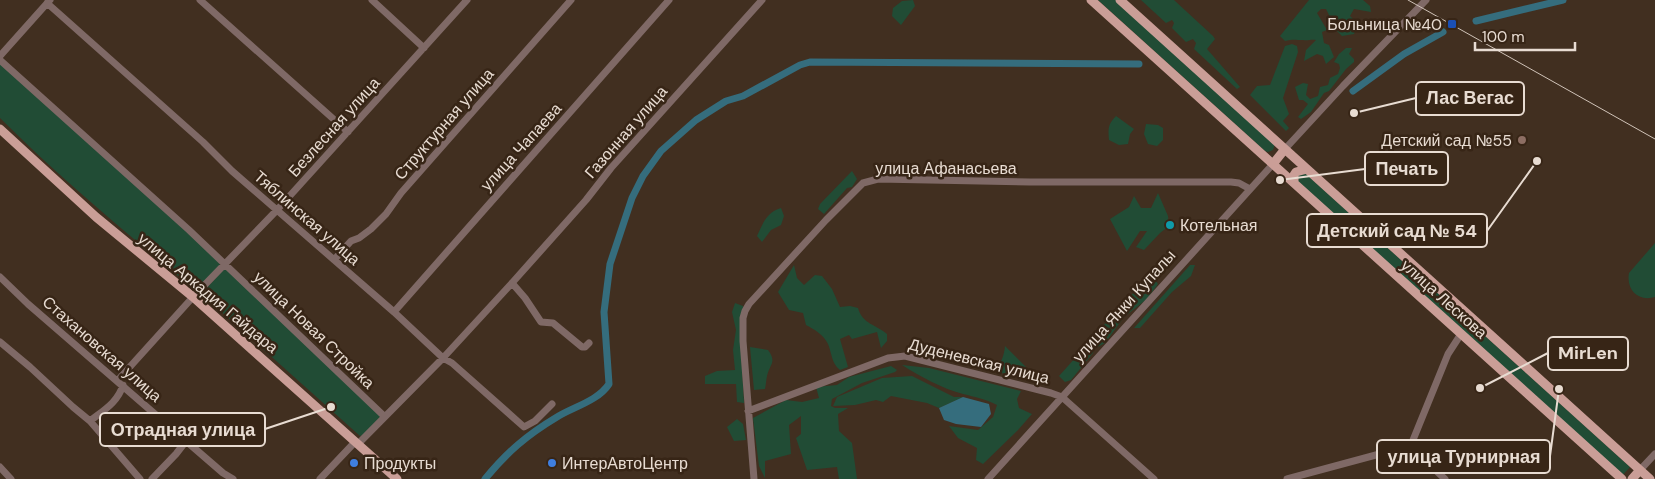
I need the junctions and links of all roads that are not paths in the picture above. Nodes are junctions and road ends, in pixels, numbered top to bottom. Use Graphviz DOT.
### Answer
graph roads {
  1 [pos="200,0"];
  2 [pos="372,0"];
  3 [pos="467,0"];
  4 [pos="571,0"];
  5 [pos="669,0"];
  6 [pos="762,0"];
  7 [pos="1091,0"];
  8 [pos="1120,0"];
  9 [pos="1426,0"];
  10 [pos="49,2"];
  11 [pos="424,48"];
  12 [pos="0,56"];
  13 [pos="0,60"];
  14 [pos="0,129"];
  15 [pos="348,132"];
  16 [pos="1285,149"];
  17 [pos="1272,164"];
  18 [pos="1307,168"];
  19 [pos="1294,183"];
  20 [pos="1250,189"];
  21 [pos="277,210"];
  22 [pos="334,260"];
  23 [pos="226,264"];
  24 [pos="0,277"];
  25 [pos="512,283"];
  26 [pos="193,296"];
  27 [pos="394,312"];
  28 [pos="1461,334"];
  29 [pos="0,342"];
  30 [pos="589,342"];
  31 [pos="443,358"];
  32 [pos="120,383"];
  33 [pos="1062,397"];
  34 [pos="552,404"];
  35 [pos="748,411"];
  36 [pos="384,416"];
  37 [pos="90,421"];
  38 [pos="186,441"];
  39 [pos="357,443"];
  40 [pos="1414,445"];
  41 [pos="1655,454"];
  42 [pos="0,467"];
  43 [pos="1640,470"];
  44 [pos="11,479"];
  45 [pos="140,479"];
  46 [pos="152,479"];
  47 [pos="233,479"];
  48 [pos="320,479"];
  49 [pos="397,479"];
  50 [pos="754,479"];
  51 [pos="988,479"];
  52 [pos="1154,479"];
  53 [pos="1287,479"];
  54 [pos="1445,479"];
  55 [pos="1622,479"];
  56 [pos="1632,479"];
  57 [pos="1650,479"];
  1 -- 15 [label="street"];
  2 -- 11 [label="street"];
  3 -- 11 [label="street, Безлесная улица"];
  4 -- 22 [label="street, Структурная улица"];
  5 -- 27 [label="street, улица Чапаева"];
  6 -- 25 [label="street, Газонная улица"];
  7 -- 17 [label="main road, улица Лескова"];
  8 -- 16 [label="main road, улица Лескова"];
  9 -- 16 [label="street, улица Янки Купалы"];
  10 -- 12 [label="street"];
  10 -- 21 [label="street, Тяблинская улица"];
  11 -- 15 [label="street, Безлесная улица"];
  13 -- 23 [label="street, улица Новая Стройка"];
  14 -- 26 [label="main road, улица Аркадия Гайдара"];
  15 -- 21 [label="street, Безлесная улица"];
  16 -- 17 [label="main road, улица Янки Купалы"];
  16 -- 18 [label="main road, улица Лескова"];
  17 -- 19 [label="main road, улица Лескова"];
  17 -- 20 [label="street, улица Янки Купалы"];
  18 -- 19 [label="main road"];
  18 -- 43 [label="main road, улица Лескова"];
  19 -- 28 [label="main road, улица Лескова"];
  20 -- 33 [label="street, улица Янки Купалы"];
  20 -- 35 [label="street, улица Афанасьева"];
  21 -- 22 [label="street, Тяблинская улица"];
  21 -- 23 [label="street, Безлесная улица"];
  22 -- 27 [label="street, Тяблинская улица"];
  23 -- 26 [label="street, Безлесная улица"];
  23 -- 36 [label="street, улица Новая Стройка"];
  24 -- 32 [label="street, Стахановская улица"];
  25 -- 30 [label="street"];
  25 -- 31 [label="street, Газонная улица"];
  26 -- 32 [label="street, Безлесная улица"];
  26 -- 39 [label="main road, улица Аркадия Гайдара"];
  27 -- 31 [label="street, Тяблинская улица"];
  28 -- 40 [label="street"];
  28 -- 55 [label="main road, улица Лескова"];
  29 -- 37 [label="street"];
  31 -- 34 [label="street, Тяблинская улица"];
  31 -- 36 [label="street, Газонная улица"];
  32 -- 37 [label="street, Безлесная улица"];
  32 -- 38 [label="street, Стахановская улица"];
  33 -- 35 [label="street, Дуденевская улица"];
  33 -- 51 [label="street, улица Янки Купалы"];
  33 -- 52 [label="street"];
  35 -- 50 [label="street, улица Афанасьева"];
  36 -- 39 [label="street, Газонная улица"];
  37 -- 45 [label="street"];
  38 -- 46 [label="street"];
  38 -- 47 [label="street, Стахановская улица"];
  39 -- 48 [label="street, Газонная улица"];
  39 -- 49 [label="main road, улица Аркадия Гайдара"];
  40 -- 53 [label="street"];
  40 -- 54 [label="street"];
  41 -- 43 [label="street"];
  42 -- 44 [label="street"];
  43 -- 56 [label="main road"];
  43 -- 57 [label="main road, улица Лескова"];
}
